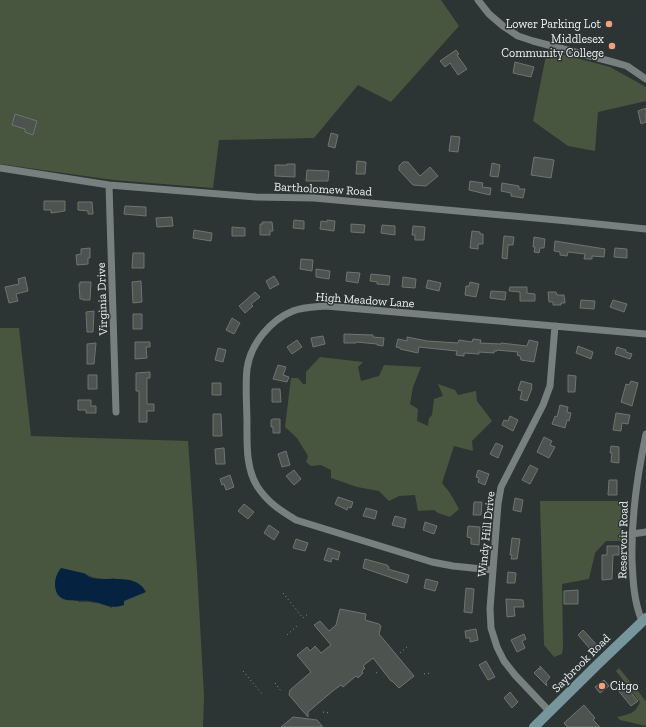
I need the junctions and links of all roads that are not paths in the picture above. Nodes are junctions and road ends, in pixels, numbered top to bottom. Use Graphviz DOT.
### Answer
graph roads {
  1 [pos="478,0"];
  2 [pos="646,79"];
  3 [pos="0,168"];
  4 [pos="109,185"];
  5 [pos="646,229"];
  6 [pos="555,326"];
  7 [pos="646,334"];
  8 [pos="116,412"];
  9 [pos="646,434"];
  10 [pos="646,532"];
  11 [pos="632,534"];
  12 [pos="492,570"];
  13 [pos="644,620"];
  14 [pos="550,712"];
  15 [pos="534,727"];
  1 -- 2 [label="street"];
  3 -- 4 [label="street, Bartholomew Road"];
  4 -- 5 [label="street, Bartholomew Road"];
  4 -- 8 [label="street, Virginia Drive"];
  6 -- 7 [label="street, High Meadow Lane"];
  6 -- 12 [label="street, Windy Hill Drive"];
  6 -- 12 [label="street, High Meadow Lane"];
  9 -- 11 [label="street, Reservoir Road"];
  10 -- 11 [label="street"];
  11 -- 13 [label="street, Reservoir Road"];
  12 -- 14 [label="street, Windy Hill Drive"];
  13 -- 14 [label="main road, Saybrook Road"];
  14 -- 15 [label="main road, Saybrook Road"];
}
